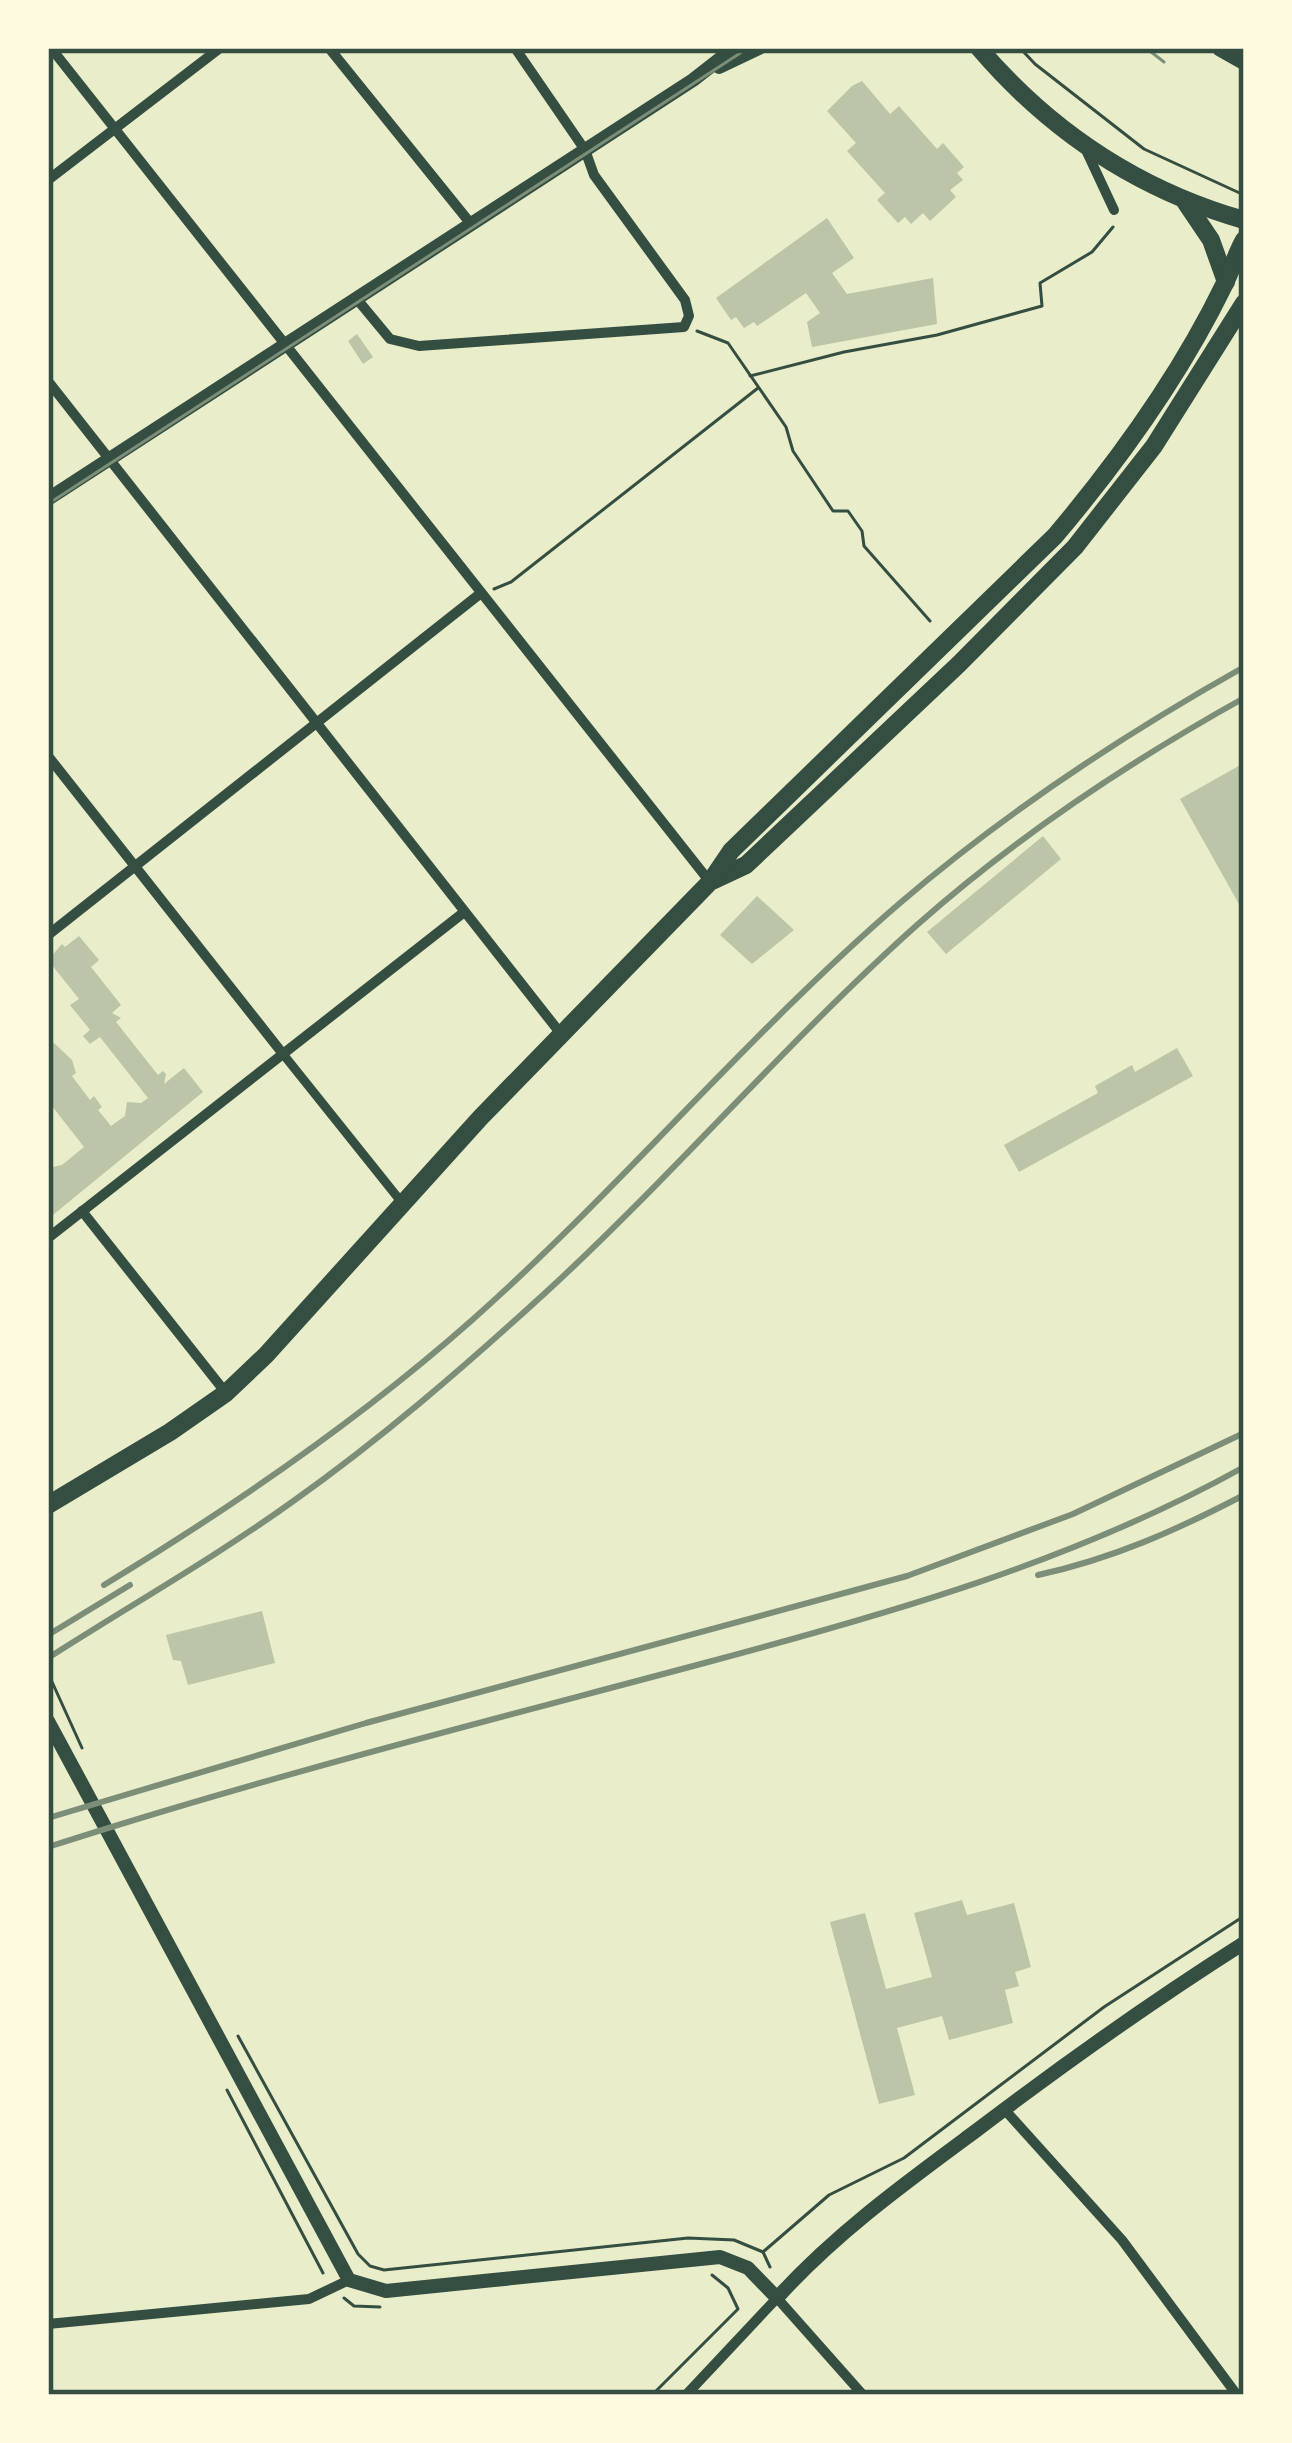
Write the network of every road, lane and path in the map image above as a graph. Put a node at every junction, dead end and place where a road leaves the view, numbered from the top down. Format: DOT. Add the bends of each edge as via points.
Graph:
graph roads {
  1 [pos="51,48"];
  2 [pos="220,48"];
  3 [pos="328,48"];
  4 [pos="515,48"];
  5 [pos="734,48"];
  6 [pos="759,48"];
  7 [pos="980,48"];
  8 [pos="1021,48"];
  9 [pos="1221,48"];
  10 [pos="1244,61"];
  11 [pos="693,80"];
  12 [pos="115,130"];
  13 [pos="1084,145"];
  14 [pos="585,150"];
  15 [pos="48,180"];
  16 [pos="1244,195"];
  17 [pos="1186,203"];
  18 [pos="1115,216"];
  19 [pos="1244,220"];
  20 [pos="471,224"];
  21 [pos="1244,240"];
  22 [pos="1226,282"];
  23 [pos="356,298"];
  24 [pos="1244,303"];
  25 [pos="1244,323"];
  26 [pos="684,327"];
  27 [pos="1221,343"];
  28 [pos="283,346"];
  29 [pos="749,376"];
  30 [pos="48,381"];
  31 [pos="759,388"];
  32 [pos="110,459"];
  33 [pos="48,499"];
  34 [pos="481,593"];
  35 [pos="929,621"];
  36 [pos="317,723"];
  37 [pos="48,757"];
  38 [pos="136,867"];
  39 [pos="710,882"];
  40 [pos="463,913"];
  41 [pos="48,935"];
  42 [pos="561,1034"];
  43 [pos="284,1054"];
  44 [pos="404,1204"];
  45 [pos="82,1210"];
  46 [pos="48,1238"];
  47 [pos="226,1393"];
  48 [pos="48,1505"];
  49 [pos="48,1673"];
  50 [pos="48,1721"];
  51 [pos="86,1756"];
  52 [pos="1244,1916"];
  53 [pos="1244,1943"];
  54 [pos="1004,2110"];
  55 [pos="363,2261"];
  56 [pos="748,2268"];
  57 [pos="349,2280"];
  58 [pos="777,2298"];
  59 [pos="48,2324"];
  60 [pos="652,2395"];
  61 [pos="686,2395"];
  62 [pos="863,2395"];
  63 [pos="1237,2395"];
  1 -- 12 [label="street"];
  2 -- 12 [label="street"];
  3 -- 20 [label="street"];
  4 -- 14 [label="street"];
  5 -- 11 [label="street"];
  6 -- 11 [label="street"];
  7 -- 13 [label="main road" via="1013,87"];
  8 -- 16 [label="path" via="1144,149"];
  9 -- 10 [label="main road"];
  11 -- 14 [label="street"];
  12 -- 15 [label="street"];
  12 -- 28 [label="street"];
  13 -- 17 [label="main road"];
  13 -- 18 [label="street"];
  14 -- 20 [label="street"];
  14 -- 26 [label="street" via="594,175 685,300"];
  17 -- 19 [label="main road"];
  17 -- 22 [label="main road"];
  18 -- 29 [label="path" via="1108,238 1040,283 1042,307"];
  20 -- 23 [label="street"];
  21 -- 22 [label="main road"];
  22 -- 39 [label="main road" via="1140,426 1055,536 731,851"];
  23 -- 26 [label="street" via="390,339 419,346"];
  23 -- 28 [label="street"];
  24 -- 27 [label="main road"];
  25 -- 27 [label="main road"];
  26 -- 29 [label="path" via="728,343"];
  27 -- 39 [label="main road" via="1075,547 746,865"];
  28 -- 32 [label="street"];
  28 -- 34 [label="street"];
  29 -- 31 [label="path"];
  30 -- 32 [label="street"];
  31 -- 34 [label="path" via="511,582"];
  31 -- 35 [label="path" via="833,511 848,512 864,546"];
  32 -- 33 [label="street"];
  32 -- 36 [label="street"];
  34 -- 36 [label="street"];
  34 -- 39 [label="street"];
  36 -- 38 [label="street"];
  36 -- 40 [label="street"];
  37 -- 38 [label="street"];
  38 -- 41 [label="street"];
  38 -- 43 [label="street"];
  39 -- 42 [label="main road"];
  40 -- 42 [label="street"];
  40 -- 43 [label="street"];
  42 -- 44 [label="main road"];
  43 -- 44 [label="street"];
  43 -- 45 [label="street"];
  44 -- 47 [label="main road"];
  45 -- 46 [label="street"];
  45 -- 47 [label="street"];
  47 -- 48 [label="main road"];
  49 -- 51 [label="path"];
  50 -- 57 [label="street"];
  52 -- 55 [label="path" via="1104,2007 904,2158 829,2195 763,2252 734,2240 688,2237 384,2270"];
  53 -- 54 [label="street"];
  54 -- 58 [label="street" via="846,2228"];
  54 -- 63 [label="street" via="1122,2240"];
  56 -- 57 [label="street" via="719,2257 386,2291"];
  56 -- 58 [label="street"];
  56 -- 60 [label="path" via="728,2288 738,2309"];
  57 -- 59 [label="street" via="310,2299"];
  58 -- 61 [label="street"];
  58 -- 62 [label="street"];
}
